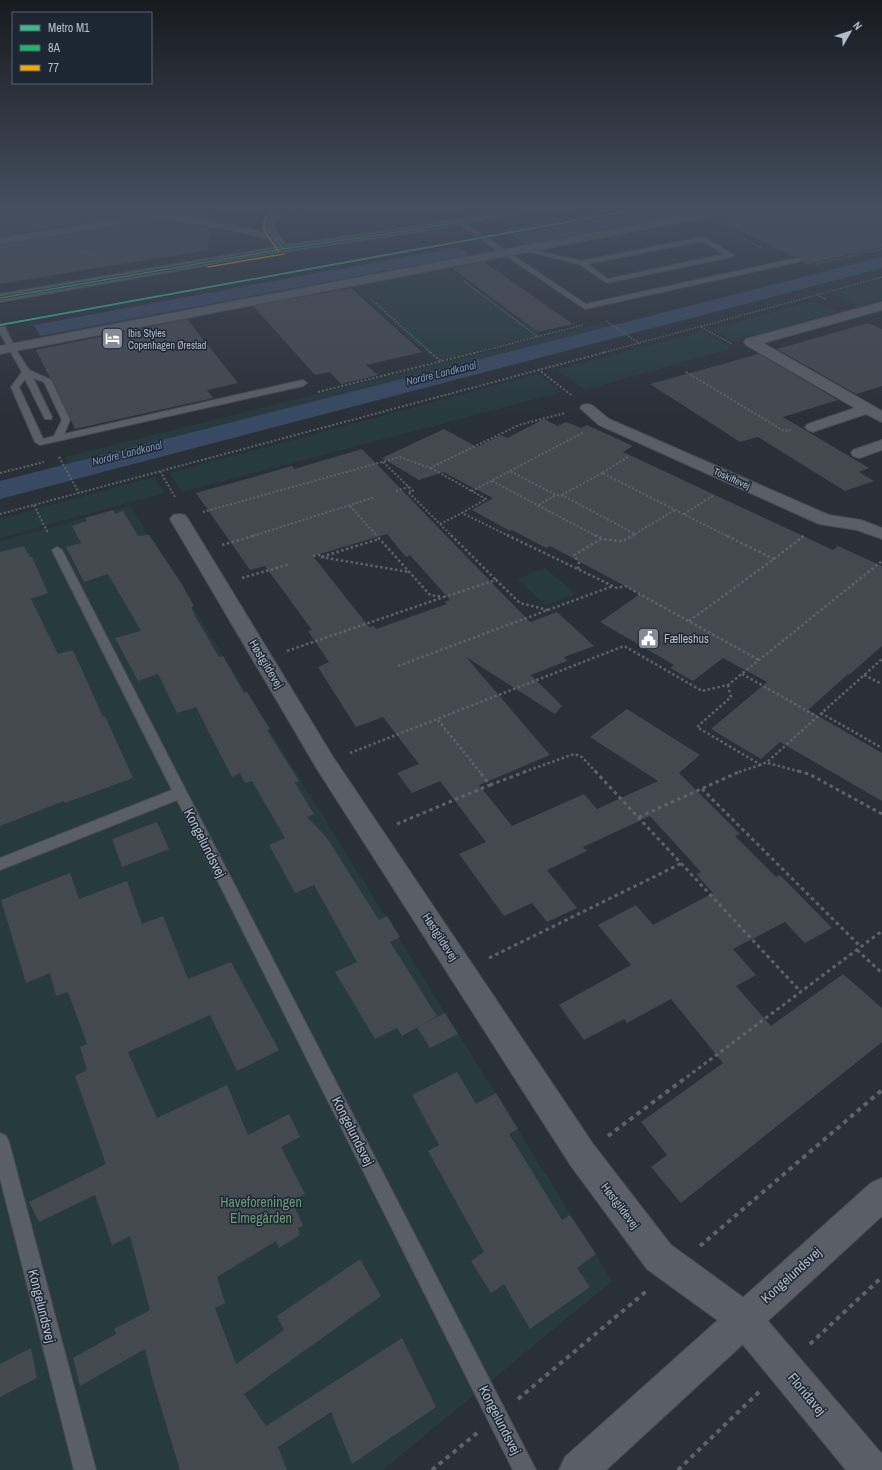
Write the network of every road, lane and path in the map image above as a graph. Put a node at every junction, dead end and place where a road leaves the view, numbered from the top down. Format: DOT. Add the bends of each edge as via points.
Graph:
graph roads {
  1 [pos="111,279"];
  2 [pos="370,279"];
  3 [pos="460,279"];
  4 [pos="543,279"];
  5 [pos="603,279"];
  6 [pos="618,279"];
  7 [pos="714,279"];
  8 [pos="876,279"];
  9 [pos="352,282"];
  10 [pos="818,295"];
  11 [pos="0,298"];
  12 [pos="882,306"];
  13 [pos="856,313"];
  14 [pos="606,321"];
  15 [pos="590,324"];
  16 [pos="0,325"];
  17 [pos="700,326"];
  18 [pos="538,337"];
  19 [pos="729,342"];
  20 [pos="639,343"];
  21 [pos="5,349"];
  22 [pos="538,369"];
  23 [pos="26,372"];
  24 [pos="686,372"];
  25 [pos="303,382"];
  26 [pos="587,408"];
  27 [pos="866,409"];
  28 [pos="48,417"];
  29 [pos="882,417"];
  30 [pos="604,422"];
  31 [pos="813,427"];
  32 [pos="58,438"];
  33 [pos="652,442"];
  34 [pos="882,444"];
  35 [pos="858,453"];
  36 [pos="52,460"];
  37 [pos="45,462"];
  38 [pos="383,462"];
  39 [pos="430,468"];
  40 [pos="160,471"];
  41 [pos="510,471"];
  42 [pos="0,473"];
  43 [pos="602,473"];
  44 [pos="492,481"];
  45 [pos="737,481"];
  46 [pos="409,487"];
  47 [pos="396,490"];
  48 [pos="472,491"];
  49 [pos="79,493"];
  50 [pos="556,495"];
  51 [pos="561,496"];
  52 [pos="375,497"];
  53 [pos="34,505"];
  54 [pos="538,505"];
  55 [pos="350,506"];
  56 [pos="675,510"];
  57 [pos="462,513"];
  58 [pos="0,514"];
  59 [pos="684,514"];
  60 [pos="182,518"];
  61 [pos="825,520"];
  62 [pos="440,524"];
  63 [pos="635,534"];
  64 [pos="882,534"];
  65 [pos="601,538"];
  66 [pos="379,539"];
  67 [pos="57,550"];
  68 [pos="199,552"];
  69 [pos="313,556"];
  70 [pos="321,558"];
  71 [pos="774,559"];
  72 [pos="882,561"];
  73 [pos="290,564"];
  74 [pos="578,569"];
  75 [pos="409,572"];
  76 [pos="496,580"];
  77 [pos="219,585"];
  78 [pos="614,586"];
  79 [pos="444,597"];
  80 [pos="548,610"];
  81 [pos="689,621"];
  82 [pos="263,659"];
  83 [pos="882,659"];
  84 [pos="759,660"];
  85 [pos="398,666"];
  86 [pos="742,674"];
  87 [pos="864,675"];
  88 [pos="882,684"];
  89 [pos="728,685"];
  90 [pos="822,713"];
  91 [pos="818,717"];
  92 [pos="438,720"];
  93 [pos="882,748"];
  94 [pos="767,762"];
  95 [pos="325,763"];
  96 [pos="761,765"];
  97 [pos="490,785"];
  98 [pos="702,789"];
  99 [pos="180,793"];
  100 [pos="882,814"];
  101 [pos="638,817"];
  102 [pos="373,834"];
  103 [pos="682,863"];
  104 [pos="0,864"];
  105 [pos="882,931"];
  106 [pos="861,947"];
  107 [pos="857,950"];
  108 [pos="462,972"];
  109 [pos="882,973"];
  110 [pos="801,992"];
  111 [pos="0,1142"];
  112 [pos="582,1155"];
  113 [pos="882,1194"];
  114 [pos="743,1318"];
  115 [pos="85,1470"];
  116 [pos="525,1470"];
  117 [pos="578,1470"];
  118 [pos="871,1470"];
  1 -- 11 [label="street"];
  2 -- 9 [label="street"];
  3 -- 18 [label="path"];
  4 -- 7 [label="lane" via="585,307"];
  5 -- 6 [label="lane" via="607,281"];
  8 -- 10 [label="path"];
  9 -- 18 [label="path" via="441,361"];
  9 -- 21 [label="street"];
  10 -- 13 [label="path"];
  10 -- 17 [label="path"];
  12 -- 13 [label="street"];
  13 -- 27 [label="street" via="751,342"];
  14 -- 20 [label="path"];
  15 -- 18 [label="path"];
  16 -- 21 [label="lane"];
  17 -- 19 [label="path"];
  17 -- 20 [label="path"];
  20 -- 22 [label="path"];
  21 -- 23 [label="lane"];
  22 -- 26 [label="path"];
  22 -- 40 [label="path"];
  23 -- 28 [label="lane"];
  23 -- 32 [label="lane" via="46,380 60,407 66,420"];
  23 -- 32 [label="lane" via="15,387 40,442"];
  24 -- 31 [label="path" via="784,431"];
  25 -- 32 [label="lane"];
  26 -- 30 [label="street, Toskiftevej"];
  26 -- 39 [label="path" via="519,425"];
  27 -- 29 [label="street"];
  27 -- 31 [label="street"];
  30 -- 33 [label="street, Toskiftevej"];
  30 -- 41 [label="path"];
  33 -- 43 [label="path"];
  33 -- 45 [label="street, Toskiftevej"];
  34 -- 35 [label="street"];
  36 -- 49 [label="path" via="60,458"];
  37 -- 42 [label="path"];
  38 -- 39 [label="path" via="400,457"];
  38 -- 46 [label="path"];
  38 -- 60 [label="path"];
  39 -- 48 [label="path"];
  40 -- 49 [label="path"];
  40 -- 60 [label="path"];
  41 -- 44 [label="path"];
  41 -- 50 [label="path"];
  43 -- 51 [label="path"];
  43 -- 56 [label="path"];
  44 -- 48 [label="path"];
  44 -- 54 [label="path"];
  45 -- 59 [label="path"];
  45 -- 61 [label="street, Toskiftevej"];
  46 -- 47 [label="path"];
  46 -- 62 [label="path" via="413,491 408,492"];
  48 -- 57 [label="path" via="486,499"];
  49 -- 53 [label="path"];
  50 -- 51 [label="path"];
  50 -- 54 [label="path"];
  51 -- 63 [label="path"];
  52 -- 55 [label="path"];
  53 -- 58 [label="path"];
  53 -- 67 [label="path"];
  54 -- 65 [label="path"];
  55 -- 66 [label="path"];
  55 -- 68 [label="path"];
  56 -- 59 [label="path"];
  56 -- 63 [label="path"];
  57 -- 62 [label="path"];
  57 -- 74 [label="path"];
  59 -- 71 [label="path"];
  60 -- 68 [label="street, Høstgildevej"];
  61 -- 64 [label="street, Toskiftevej" via="861,525"];
  61 -- 71 [label="path"];
  62 -- 76 [label="path"];
  63 -- 65 [label="path" via="623,542"];
  65 -- 74 [label="path" via="574,555 579,563"];
  66 -- 70 [label="path"];
  66 -- 75 [label="path"];
  67 -- 99 [label="lane, Kongelundsvej"];
  68 -- 77 [label="street, Høstgildevej"];
  69 -- 70 [label="path" via="319,555"];
  70 -- 75 [label="path"];
  71 -- 81 [label="path"];
  72 -- 84 [label="path"];
  73 -- 77 [label="path"];
  74 -- 78 [label="path"];
  75 -- 79 [label="path" via="430,595"];
  76 -- 79 [label="path"];
  76 -- 80 [label="path" via="520,603"];
  77 -- 82 [label="street, Høstgildevej"];
  78 -- 80 [label="path"];
  78 -- 81 [label="path" via="625,586"];
  79 -- 82 [label="path"];
  80 -- 85 [label="path"];
  81 -- 84 [label="path"];
  82 -- 95 [label="street, Høstgildevej"];
  83 -- 87 [label="path"];
  84 -- 86 [label="path"];
  86 -- 89 [label="path"];
  86 -- 91 [label="path"];
  87 -- 88 [label="path"];
  87 -- 90 [label="path"];
  89 -- 92 [label="path" via="702,691 624,646"];
  89 -- 96 [label="path" via="731,697 697,726"];
  90 -- 91 [label="path"];
  90 -- 93 [label="path"];
  91 -- 94 [label="path"];
  92 -- 95 [label="path"];
  92 -- 97 [label="path"];
  94 -- 96 [label="path"];
  94 -- 100 [label="path" via="809,774"];
  95 -- 102 [label="street, Høstgildevej"];
  96 -- 98 [label="path"];
  97 -- 101 [label="path" via="574,754 582,757"];
  97 -- 102 [label="path"];
  98 -- 101 [label="path"];
  98 -- 106 [label="path"];
  99 -- 104 [label="lane"];
  99 -- 116 [label="lane, Kongelundsvej"];
  101 -- 103 [label="path"];
  102 -- 108 [label="street, Høstgildevej"];
  103 -- 108 [label="path"];
  103 -- 110 [label="path"];
  105 -- 106 [label="path"];
  106 -- 107 [label="path"];
  107 -- 109 [label="path"];
  107 -- 110 [label="path"];
  108 -- 112 [label="street, Høstgildevej"];
  110 -- 112 [label="path"];
  111 -- 115 [label="lane, Kongelundsvej"];
  112 -- 114 [label="street, Høstgildevej" via="659,1257"];
  113 -- 114 [label="street, Kongelundsvej"];
  114 -- 117 [label="street, Kongelundsvej"];
  114 -- 118 [label="street, Floridavej"];
}
